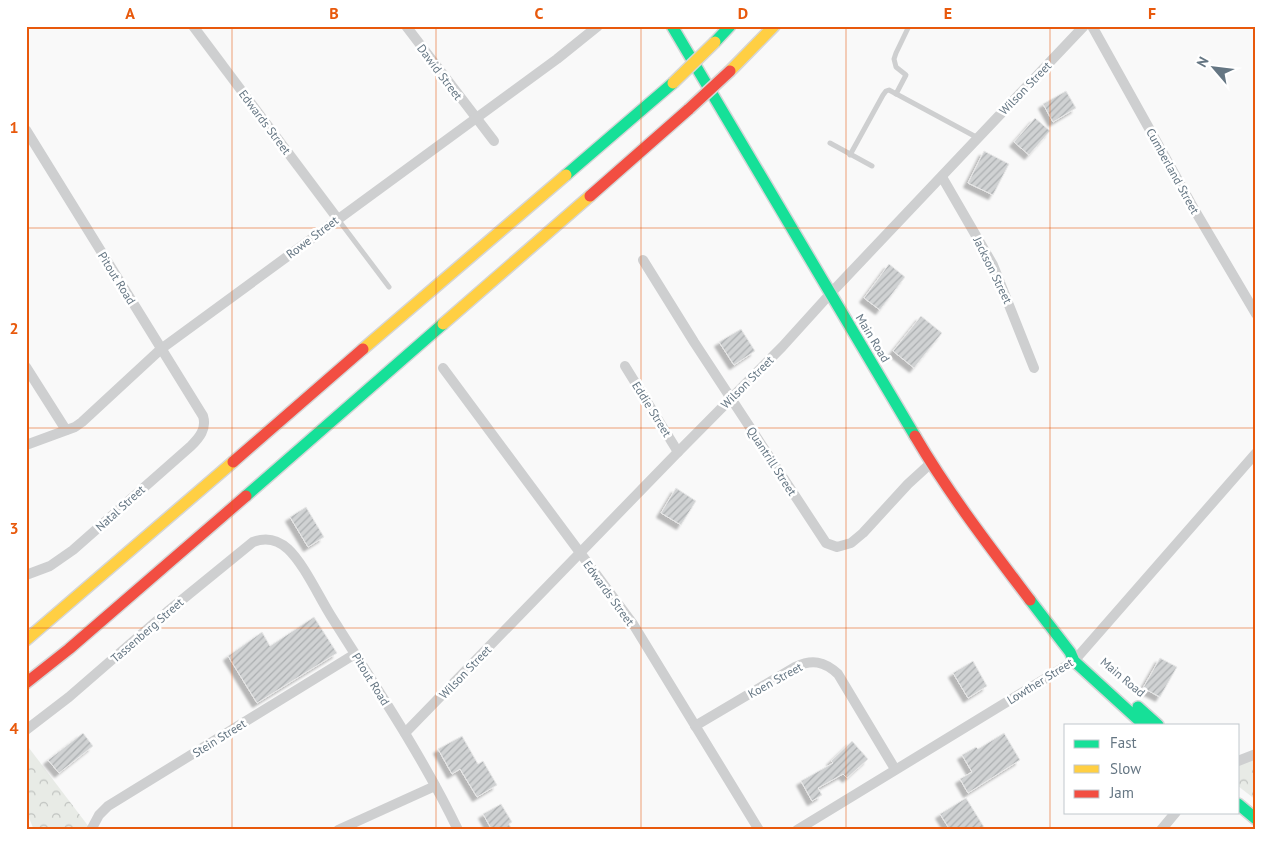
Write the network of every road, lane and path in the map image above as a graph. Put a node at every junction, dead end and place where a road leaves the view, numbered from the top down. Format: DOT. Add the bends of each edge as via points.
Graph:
graph roads {
  1 [pos="193,26"];
  2 [pos="406,26"];
  3 [pos="598,26"];
  4 [pos="672,26"];
  5 [pos="730,26"];
  6 [pos="774,26"];
  7 [pos="909,26"];
  8 [pos="1084,26"];
  9 [pos="1092,26"];
  10 [pos="896,94"];
  11 [pos="475,117"];
  12 [pos="26,130"];
  13 [pos="978,138"];
  14 [pos="494,141"];
  15 [pos="830,144"];
  16 [pos="850,155"];
  17 [pos="872,166"];
  18 [pos="942,177"];
  19 [pos="337,218"];
  20 [pos="643,260"];
  21 [pos="389,287"];
  22 [pos="830,294"];
  23 [pos="1256,314"];
  24 [pos="161,349"];
  25 [pos="625,366"];
  26 [pos="26,367"];
  27 [pos="443,368"];
  28 [pos="1034,368"];
  29 [pos="732,398"];
  30 [pos="204,428"];
  31 [pos="66,430"];
  32 [pos="26,445"];
  33 [pos="678,452"];
  34 [pos="1256,453"];
  35 [pos="931,463"];
  36 [pos="272,540"];
  37 [pos="580,553"];
  38 [pos="26,575"];
  39 [pos="26,640"];
  40 [pos="355,654"];
  41 [pos="1074,657"];
  42 [pos="26,683"];
  43 [pos="1143,724"];
  44 [pos="1157,724"];
  45 [pos="695,726"];
  46 [pos="26,730"];
  47 [pos="405,733"];
  48 [pos="1256,754"];
  49 [pos="1240,760"];
  50 [pos="895,769"];
  51 [pos="435,786"];
  52 [pos="1240,794"];
  53 [pos="1240,806"];
  54 [pos="1256,807"];
  55 [pos="1174,814"];
  56 [pos="1256,819"];
  57 [pos="91,830"];
  58 [pos="338,830"];
  59 [pos="458,830"];
  60 [pos="759,830"];
  61 [pos="797,830"];
  62 [pos="1161,830"];
  1 -- 19 [label="street, Edwards Street"];
  2 -- 11 [label="street, Dawid Street"];
  3 -- 11 [label="street, Rowe Street"];
  4 -- 22 [label="main road, Main Road"];
  5 -- 39 [label="main road, bridge" via="673,83"];
  6 -- 42 [label="main road, bridge" via="688,109 312,439"];
  7 -- 10 [label="lane" via="894,59 896,66 906,75"];
  8 -- 13 [label="street, Wilson Street"];
  9 -- 23 [label="street, Cumberland Street"];
  10 -- 13 [label="lane"];
  10 -- 16 [label="lane" via="889,90 883,95"];
  11 -- 14 [label="street, Dawid Street"];
  11 -- 19 [label="street, Rowe Street"];
  12 -- 24 [label="street, Pitout Road"];
  13 -- 18 [label="street, Wilson Street"];
  15 -- 16 [label="lane"];
  16 -- 17 [label="lane"];
  18 -- 22 [label="street, Wilson Street"];
  18 -- 28 [label="street, Jackson Street" via="993,265"];
  19 -- 21 [label="lane"];
  19 -- 24 [label="street, Rowe Street"];
  20 -- 29 [label="street, Quantrill Street"];
  22 -- 29 [label="street, Wilson Street"];
  22 -- 35 [label="main road, Main Road"];
  24 -- 30 [label="street, Pitout Road" via="203,416"];
  24 -- 31 [label="street, Rowe Street" via="90,416"];
  25 -- 33 [label="street, Eddie Street"];
  26 -- 31 [label="street"];
  27 -- 37 [label="street, Edwards Street"];
  29 -- 33 [label="street, Wilson Street"];
  29 -- 35 [label="street, Quantrill Street" via="822,538 832,546 851,543 863,533"];
  30 -- 38 [label="street, Natal Street" via="191,446 73,550 50,566"];
  31 -- 32 [label="street, Rowe Street"];
  33 -- 37 [label="street, Wilson Street"];
  34 -- 41 [label="street, Lowther Street"];
  35 -- 41 [label="main road, Main Road"];
  36 -- 40 [label="street, Pitout Road" via="294,554"];
  36 -- 46 [label="street, Tassenberg Street" via="253,542"];
  37 -- 45 [label="street, Edwards Street" via="632,624"];
  37 -- 47 [label="street, Wilson Street"];
  40 -- 47 [label="street, Pitout Road"];
  40 -- 57 [label="street, Stein Street" via="108,806"];
  41 -- 43 [label="main road, Main Road"];
  41 -- 44 [label="main road, Main Road"];
  41 -- 50 [label="street, Lowther Street"];
  45 -- 50 [label="street, Koen Street" via="795,667 818,662 838,674"];
  45 -- 60 [label="street, Edwards Street"];
  47 -- 51 [label="street, Pitout Road"];
  48 -- 49 [label="street"];
  50 -- 61 [label="street, Lowther Street"];
  51 -- 58 [label="street"];
  51 -- 59 [label="street, Pitout Road"];
  52 -- 54 [label="main road"];
  53 -- 56 [label="main road"];
  55 -- 62 [label="street"];
}
